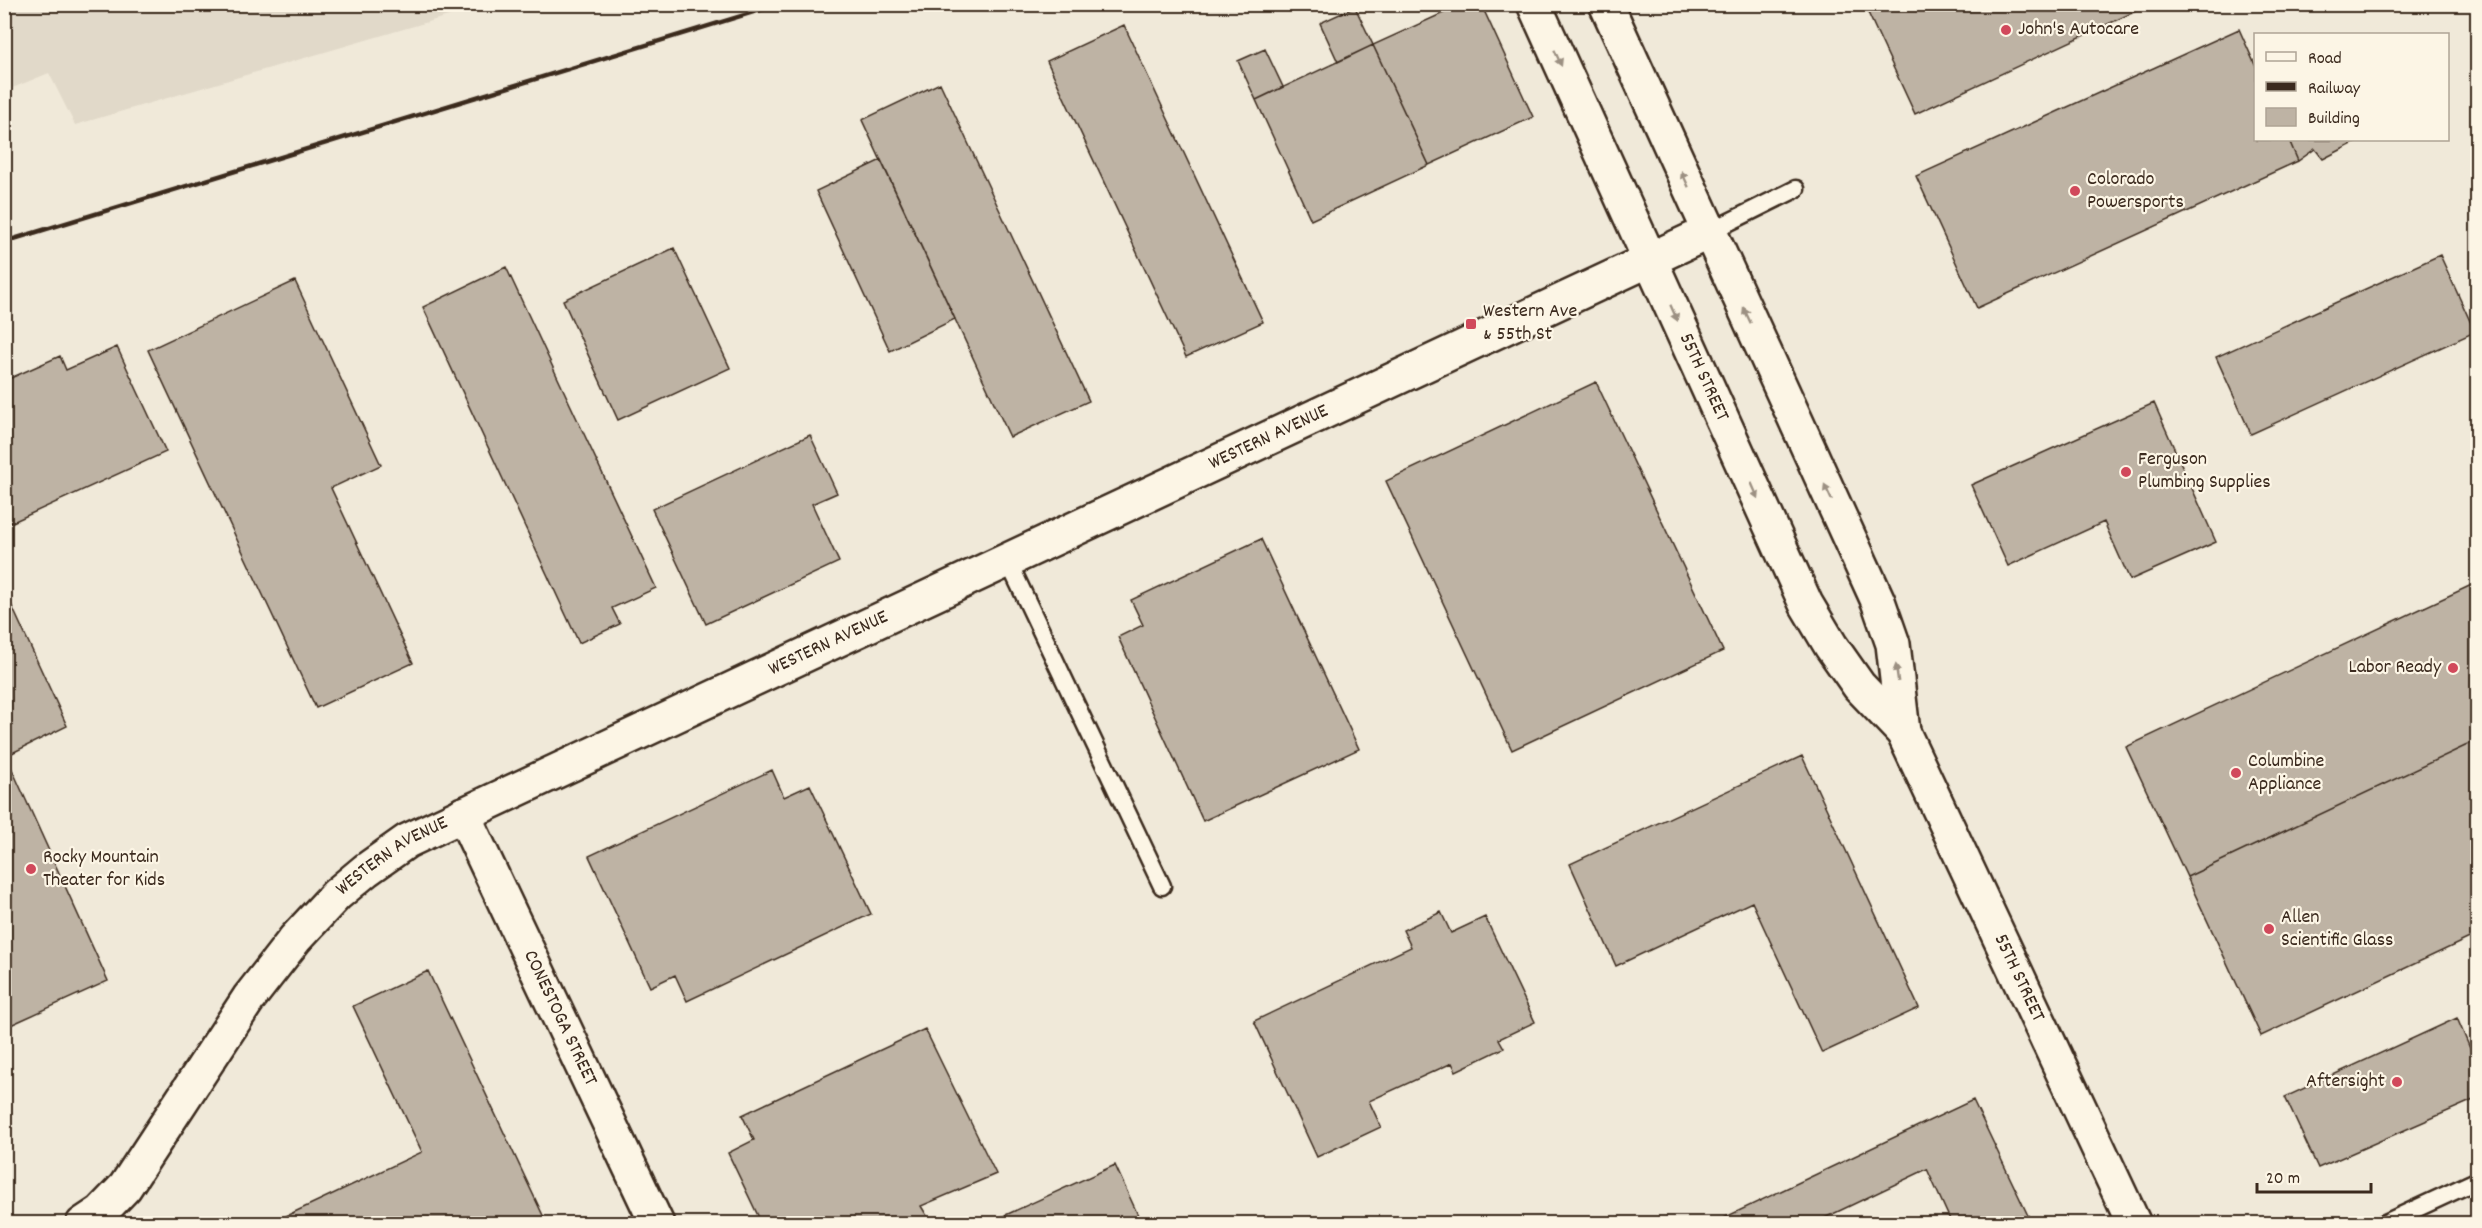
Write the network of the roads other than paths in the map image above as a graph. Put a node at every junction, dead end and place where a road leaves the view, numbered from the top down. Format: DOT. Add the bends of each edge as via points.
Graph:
graph roads {
  1 [pos="1534,4"];
  2 [pos="1606,4"];
  3 [pos="1796,189"];
  4 [pos="1709,232"];
  5 [pos="1650,260"];
  6 [pos="1007,559"];
  7 [pos="1903,732"];
  8 [pos="463,814"];
  9 [pos="1162,886"];
  10 [pos="2478,1180"];
  11 [pos="83,1224"];
  12 [pos="657,1224"];
  13 [pos="2134,1224"];
  14 [pos="2383,1224"];
  1 -- 5 [label="street, 55TH STREET, one-way"];
  4 -- 2 [label="street, 55TH STREET, one-way"];
  3 -- 4 [label="lane"];
  4 -- 5 [label="street, WESTERN AVENUE"];
  7 -- 4 [label="street, 55TH STREET, one-way" via="1893,644 1878,601"];
  5 -- 6 [label="street, WESTERN AVENUE"];
  5 -- 7 [label="street, 55TH STREET, one-way" via="1806,604 1859,686"];
  6 -- 8 [label="street, WESTERN AVENUE"];
  6 -- 9 [label="lane"];
  7 -- 13 [label="street, 55TH STREET"];
  8 -- 11 [label="street, WESTERN AVENUE" via="407,842 366,870 295,939 249,998 125,1187"];
  8 -- 12 [label="street, CONESTOGA STREET"];
  10 -- 14 [label="lane"];
}
